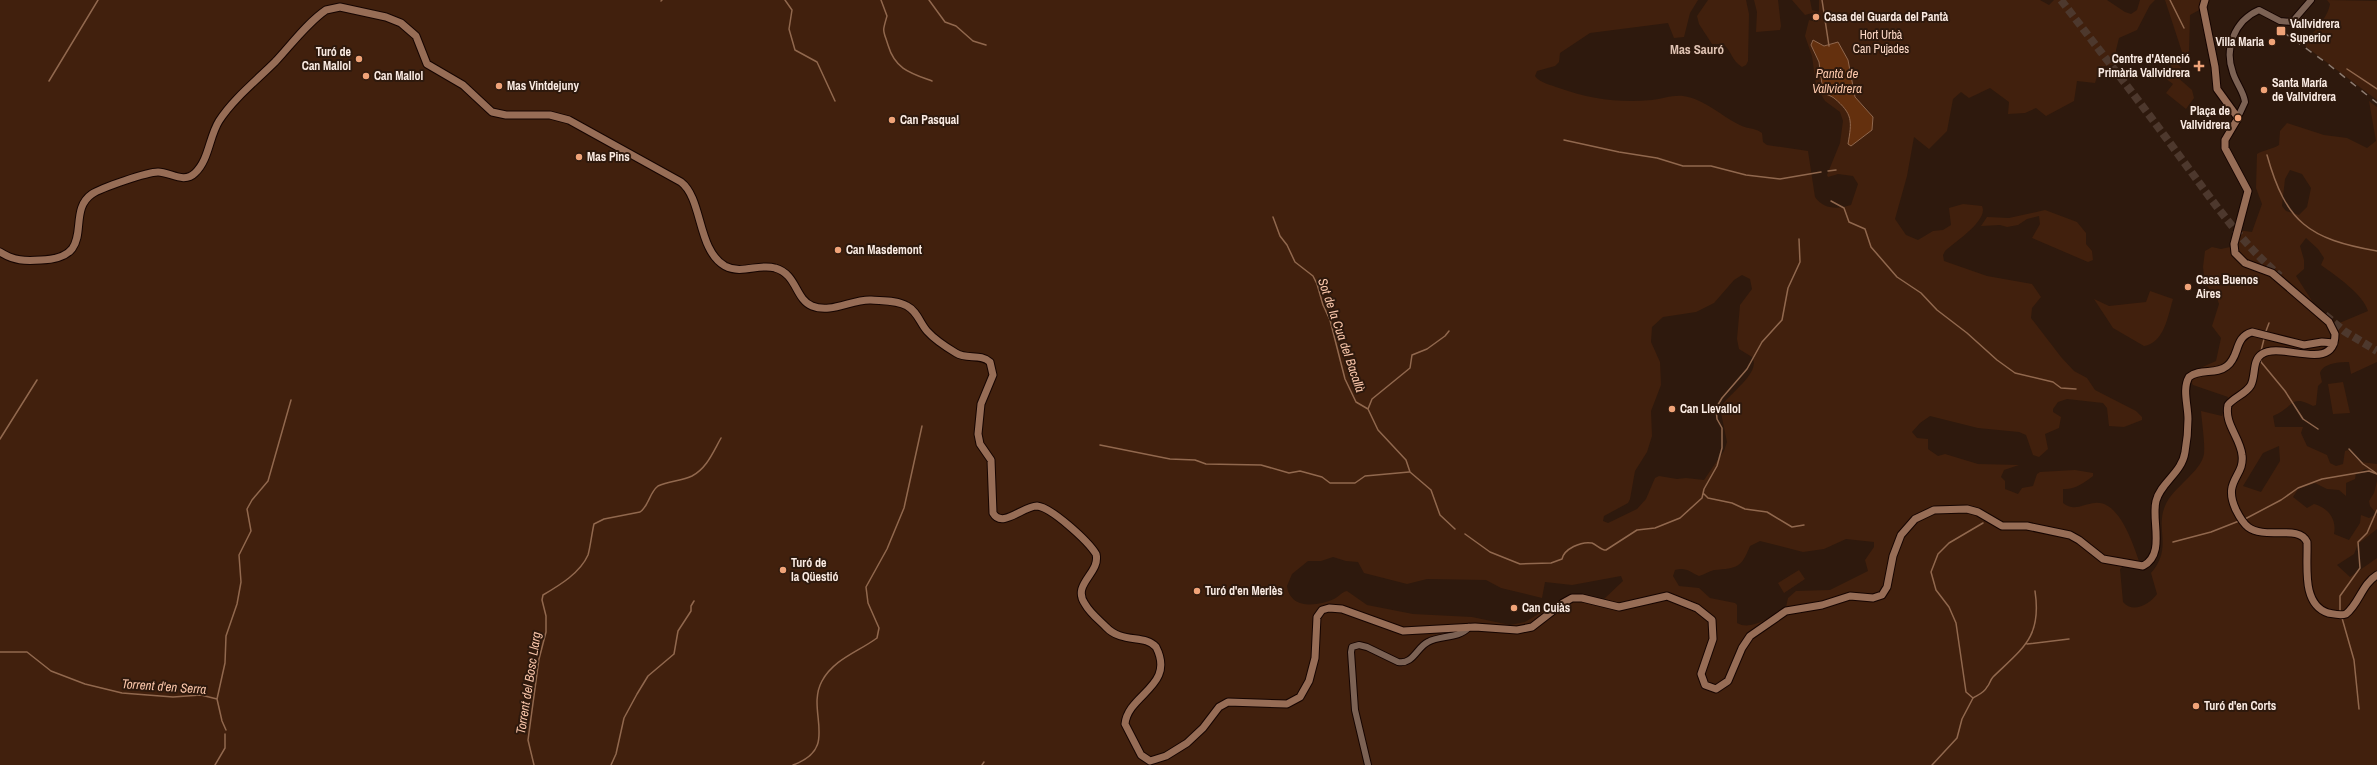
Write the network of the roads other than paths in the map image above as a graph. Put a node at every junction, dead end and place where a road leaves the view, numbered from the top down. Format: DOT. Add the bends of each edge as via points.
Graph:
graph roads {
  1 [pos="2206,0"];
  2 [pos="2311,0"];
  3 [pos="2238,117"];
  4 [pos="0,252"];
  5 [pos="2334,343"];
  6 [pos="2377,575"];
  7 [pos="1469,627"];
  8 [pos="1368,765"];
  1 -- 3 [label="main road" via="2203,7 2217,89"];
  2 -- 3 [label="street" via="2294,22 2280,22 2259,10 2236,30 2230,42 2229,57 2246,102"];
  3 -- 5 [label="main road" via="2225,140 2225,148 2245,183 2248,194 2234,244 2235,253 2245,263 2272,273 2329,322 2335,334"];
  4 -- 7 [label="main road" via="14,260 27,261 63,256 74,246 84,203 93,193 151,173 162,172 184,178 194,175 203,160 215,127 224,114 315,20 330,8 340,7 386,17 400,23 416,36 427,64 454,79 492,112 502,115 550,116 569,120 678,180 691,194 697,218 712,253 726,266 742,270 769,266 778,269 791,278 806,303 817,307 842,306 866,300 904,304 913,310 932,336 957,354 980,356 990,362 993,375 981,404 978,434 980,444 991,460 994,513 1003,519 1031,506 1051,511 1096,554 1096,566 1082,588 1081,596 1085,605 1116,635 1147,641 1156,647 1161,664 1159,677 1126,720 1128,733 1140,755 1147,760 1156,760 1178,749 1203,728 1219,707 1228,702 1286,704 1300,697 1314,664 1317,617 1325,609 1342,609 1403,631"];
  5 -- 6 [label="main road" via="2327,352 2320,354 2273,351 2259,356 2250,387 2230,403 2227,411 2228,420 2242,454 2231,496 2244,522 2254,531 2265,534 2296,533 2305,538 2310,595 2314,605 2323,611 2336,615 2346,614 2368,583"];
  5 -- 7 [label="main road" via="2304,345 2252,332 2242,337 2227,366 2189,377 2186,385 2188,419 2184,458 2158,496 2155,508 2154,554 2143,566 2103,559 2070,535 2027,526 2002,526 1978,512 1967,509 1934,510 1915,520 1902,535 1893,556 1887,587 1882,594 1876,597 1850,596 1822,605 1786,611 1750,636 1728,681 1716,689 1705,685 1701,674 1713,640 1712,620 1705,612 1672,597 1661,597 1619,607 1572,598 1527,628"];
  7 -- 8 [label="street" via="1463,632 1426,643 1404,663 1363,646 1352,647 1355,710"];
}
